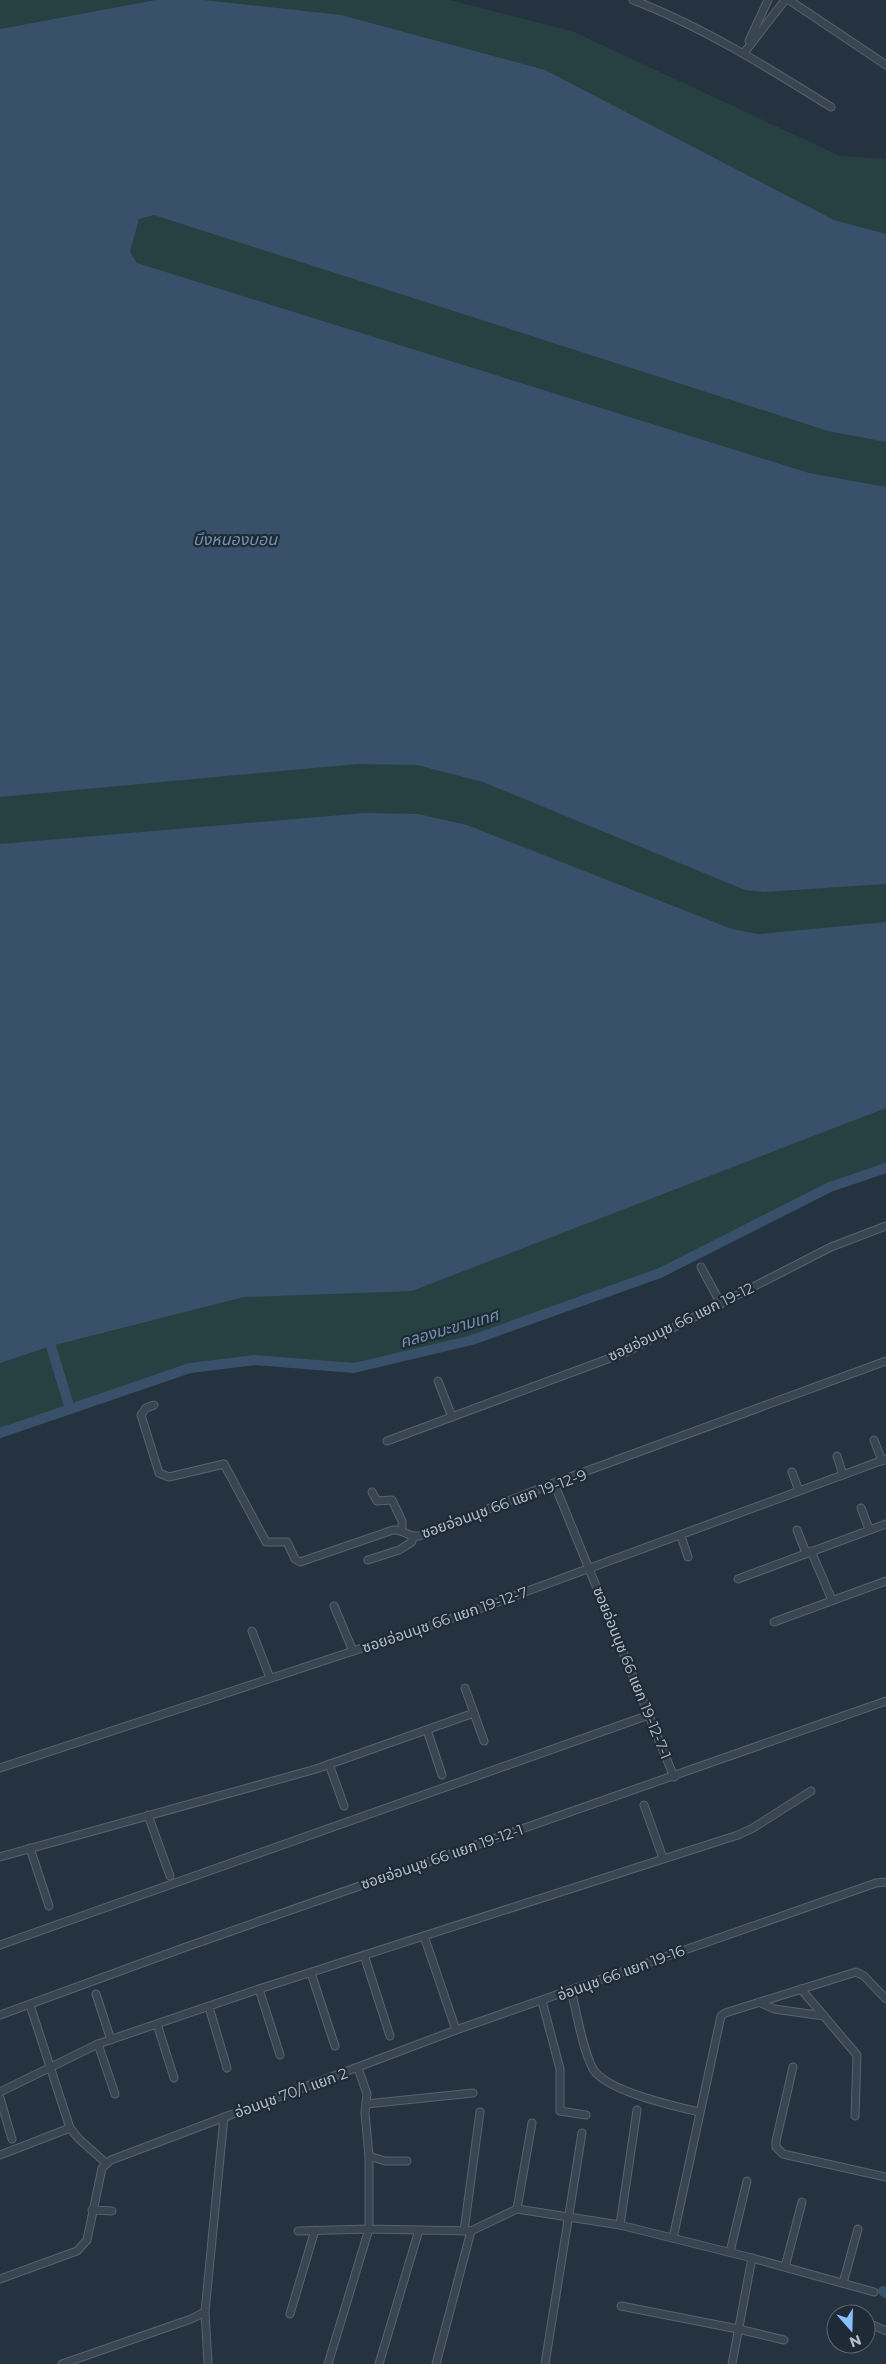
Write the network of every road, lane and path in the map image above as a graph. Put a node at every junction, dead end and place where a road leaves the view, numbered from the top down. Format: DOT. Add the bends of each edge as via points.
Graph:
graph roads {
  1 [pos="633,0"];
  2 [pos="768,0"];
  3 [pos="785,0"];
  4 [pos="789,0"];
  5 [pos="744,53"];
  6 [pos="886,65"];
  7 [pos="831,107"];
  8 [pos="886,1226"];
  9 [pos="701,1267"];
  10 [pos="721,1304"];
  11 [pos="886,1361"];
  12 [pos="438,1381"];
  13 [pos="154,1405"];
  14 [pos="452,1417"];
  15 [pos="874,1440"];
  16 [pos="387,1441"];
  17 [pos="837,1456"];
  18 [pos="884,1460"];
  19 [pos="792,1472"];
  20 [pos="843,1475"];
  21 [pos="554,1484"];
  22 [pos="372,1492"];
  23 [pos="799,1492"];
  24 [pos="861,1508"];
  25 [pos="886,1524"];
  26 [pos="869,1529"];
  27 [pos="402,1530"];
  28 [pos="797,1530"];
  29 [pos="412,1536"];
  30 [pos="681,1536"];
  31 [pos="809,1552"];
  32 [pos="688,1557"];
  33 [pos="368,1560"];
  34 [pos="589,1570"];
  35 [pos="738,1579"];
  36 [pos="886,1581"];
  37 [pos="832,1600"];
  38 [pos="334,1606"];
  39 [pos="774,1622"];
  40 [pos="252,1631"];
  41 [pos="353,1651"];
  42 [pos="270,1678"];
  43 [pos="466,1688"];
  44 [pos="886,1701"];
  45 [pos="474,1713"];
  46 [pos="649,1715"];
  47 [pos="427,1730"];
  48 [pos="484,1742"];
  49 [pos="329,1764"];
  50 [pos="0,1768"];
  51 [pos="442,1775"];
  52 [pos="674,1777"];
  53 [pos="811,1791"];
  54 [pos="644,1805"];
  55 [pos="344,1806"];
  56 [pos="148,1816"];
  57 [pos="30,1848"];
  58 [pos="0,1857"];
  59 [pos="663,1858"];
  60 [pos="170,1876"];
  61 [pos="886,1882"];
  62 [pos="49,1906"];
  63 [pos="424,1936"];
  64 [pos="0,1944"];
  65 [pos="364,1955"];
  66 [pos="311,1973"];
  67 [pos="259,1989"];
  68 [pos="801,1989"];
  69 [pos="571,1990"];
  70 [pos="96,1994"];
  71 [pos="886,1999"];
  72 [pos="542,2001"];
  73 [pos="759,2002"];
  74 [pos="30,2005"];
  75 [pos="209,2007"];
  76 [pos="0,2015"];
  77 [pos="824,2016"];
  78 [pos="157,2024"];
  79 [pos="456,2030"];
  80 [pos="390,2036"];
  81 [pos="111,2040"];
  82 [pos="98,2044"];
  83 [pos="335,2046"];
  84 [pos="280,2055"];
  85 [pos="793,2067"];
  86 [pos="50,2068"];
  87 [pos="227,2068"];
  88 [pos="358,2068"];
  89 [pos="174,2078"];
  90 [pos="0,2092"];
  91 [pos="473,2093"];
  92 [pos="115,2094"];
  93 [pos="0,2098"];
  94 [pos="366,2104"];
  95 [pos="637,2110"];
  96 [pos="480,2112"];
  97 [pos="699,2112"];
  98 [pos="586,2115"];
  99 [pos="855,2116"];
  100 [pos="224,2117"];
  101 [pos="532,2123"];
  102 [pos="70,2128"];
  103 [pos="582,2132"];
  104 [pos="12,2140"];
  105 [pos="0,2155"];
  106 [pos="369,2156"];
  107 [pos="407,2161"];
  108 [pos="106,2163"];
  109 [pos="886,2177"];
  110 [pos="747,2181"];
  111 [pos="802,2202"];
  112 [pos="518,2209"];
  113 [pos="92,2210"];
  114 [pos="112,2211"];
  115 [pos="569,2216"];
  116 [pos="620,2225"];
  117 [pos="369,2229"];
  118 [pos="858,2229"];
  119 [pos="315,2230"];
  120 [pos="419,2230"];
  121 [pos="298,2231"];
  122 [pos="467,2231"];
  123 [pos="673,2238"];
  124 [pos="730,2252"];
  125 [pos="752,2258"];
  126 [pos="785,2267"];
  127 [pos="0,2280"];
  128 [pos="843,2283"];
  129 [pos="874,2292"];
  130 [pos="621,2306"];
  131 [pos="205,2312"];
  132 [pos="290,2314"];
  133 [pos="738,2329"];
  134 [pos="784,2340"];
  135 [pos="62,2364"];
  136 [pos="208,2364"];
  137 [pos="328,2364"];
  138 [pos="379,2364"];
  139 [pos="436,2364"];
  140 [pos="544,2364"];
  141 [pos="732,2364"];
  1 -- 5 [label="street"];
  2 -- 5 [label="street"];
  3 -- 5 [label="street"];
  4 -- 6 [label="street"];
  5 -- 7 [label="street"];
  8 -- 10 [label="street, ซอยอ่อนนุช 66 แยก 19-12" via="840,1243"];
  9 -- 10 [label="street"];
  10 -- 14 [label="street, ซอยอ่อนนุช 66 แยก 19-12" via="624,1353"];
  11 -- 21 [label="street, ซอยอ่อนนุช 66 แยก 19-12-9"];
  12 -- 14 [label="street"];
  13 -- 27 [label="street, ซอยอ่อนนุช 66 แยก 19-12-9" via="146,1408 142,1415 159,1473 169,1477 224,1464 266,1542 287,1542 298,1561 303,1562 393,1530"];
  14 -- 16 [label="street, ซอยอ่อนนุช 66 แยก 19-12"];
  15 -- 18 [label="street"];
  17 -- 20 [label="street"];
  18 -- 20 [label="street, ซอยอ่อนนุช 66 แยก 19-12-7"];
  19 -- 23 [label="street"];
  20 -- 23 [label="street, ซอยอ่อนนุช 66 แยก 19-12-7"];
  21 -- 29 [label="street, ซอยอ่อนนุช 66 แยก 19-12-9"];
  21 -- 34 [label="street, ซอยอ่อนนุช 66 แยก 19-12-7-1"];
  22 -- 27 [label="street" via="377,1501 392,1500 402,1521"];
  23 -- 30 [label="street, ซอยอ่อนนุช 66 แยก 19-12-7"];
  24 -- 26 [label="street"];
  25 -- 26 [label="street"];
  26 -- 31 [label="street"];
  27 -- 29 [label="street, ซอยอ่อนนุช 66 แยก 19-12-9"];
  28 -- 31 [label="street"];
  29 -- 33 [label="street" via="412,1542 405,1547"];
  30 -- 32 [label="street"];
  30 -- 34 [label="street, ซอยอ่อนนุช 66 แยก 19-12-7"];
  31 -- 35 [label="street"];
  31 -- 37 [label="street"];
  34 -- 41 [label="street, ซอยอ่อนนุช 66 แยก 19-12-7"];
  34 -- 46 [label="street, ซอยอ่อนนุช 66 แยก 19-12-7-1"];
  36 -- 37 [label="street"];
  37 -- 39 [label="street"];
  38 -- 41 [label="street"];
  40 -- 42 [label="street"];
  41 -- 42 [label="street, ซอยอ่อนนุช 66 แยก 19-12-7"];
  42 -- 50 [label="street, ซอยอ่อนนุช 66 แยก 19-12-7"];
  43 -- 45 [label="street"];
  44 -- 52 [label="street, ซอยอ่อนนุช 66 แยก 19-12-1"];
  45 -- 47 [label="street"];
  45 -- 48 [label="street"];
  46 -- 52 [label="street, ซอยอ่อนนุช 66 แยก 19-12-7-1"];
  46 -- 64 [label="street"];
  47 -- 49 [label="street"];
  47 -- 51 [label="street"];
  49 -- 55 [label="street"];
  49 -- 56 [label="street"];
  52 -- 74 [label="street, ซอยอ่อนนุช 66 แยก 19-12-1" via="186,1947"];
  53 -- 59 [label="street" via="753,1828"];
  54 -- 59 [label="street"];
  56 -- 57 [label="street"];
  56 -- 60 [label="street"];
  57 -- 58 [label="street"];
  57 -- 62 [label="street"];
  59 -- 63 [label="street"];
  61 -- 69 [label="street, อ่อนนุช 66 แยก 19-16" via="876,1882"];
  63 -- 65 [label="street"];
  63 -- 79 [label="street"];
  65 -- 66 [label="street"];
  65 -- 80 [label="street"];
  66 -- 67 [label="street"];
  66 -- 83 [label="street"];
  67 -- 75 [label="street"];
  67 -- 84 [label="street"];
  68 -- 71 [label="street" via="856,1972"];
  68 -- 73 [label="street"];
  68 -- 77 [label="street"];
  69 -- 72 [label="street, อ่อนนุช 66 แยก 19-16"];
  69 -- 97 [label="street" via="590,2062 598,2075 646,2098"];
  70 -- 81 [label="street"];
  72 -- 79 [label="street, อ่อนนุช 66 แยก 19-16"];
  72 -- 98 [label="street" via="560,2069 560,2111"];
  73 -- 77 [label="street" via="774,2010"];
  73 -- 97 [label="street" via="725,2013 718,2021"];
  74 -- 76 [label="street, ซอยอ่อนนุช 66 แยก 19-12-1"];
  74 -- 86 [label="street"];
  75 -- 78 [label="street"];
  75 -- 87 [label="street"];
  77 -- 99 [label="street" via="857,2055"];
  78 -- 81 [label="street"];
  78 -- 89 [label="street"];
  79 -- 88 [label="street, อ่อนนุช 66 แยก 19-16"];
  81 -- 82 [label="street"];
  82 -- 86 [label="street"];
  82 -- 92 [label="street"];
  85 -- 109 [label="street" via="776,2141 779,2151"];
  86 -- 90 [label="street"];
  86 -- 102 [label="street"];
  88 -- 94 [label="street" via="367,2094"];
  88 -- 100 [label="street, อ่อนนุช 70/1 แยก 2"];
  91 -- 94 [label="street"];
  93 -- 104 [label="street"];
  94 -- 106 [label="street"];
  95 -- 116 [label="street"];
  96 -- 122 [label="street"];
  97 -- 123 [label="street"];
  100 -- 108 [label="street, อ่อนนุช 70/1 แยก 2"];
  100 -- 131 [label="street"];
  101 -- 112 [label="street"];
  102 -- 105 [label="street"];
  102 -- 108 [label="street"];
  103 -- 115 [label="street"];
  106 -- 107 [label="street" via="385,2161"];
  106 -- 117 [label="street"];
  108 -- 113 [label="street" via="99,2176"];
  110 -- 124 [label="street"];
  111 -- 126 [label="street"];
  112 -- 115 [label="street"];
  112 -- 122 [label="street"];
  113 -- 114 [label="street"];
  113 -- 127 [label="street" via="86,2240 77,2251"];
  115 -- 116 [label="street"];
  115 -- 140 [label="street"];
  116 -- 123 [label="street"];
  117 -- 119 [label="street"];
  117 -- 120 [label="street"];
  117 -- 137 [label="street"];
  118 -- 128 [label="street"];
  119 -- 121 [label="street"];
  119 -- 132 [label="street"];
  120 -- 122 [label="street"];
  120 -- 138 [label="street"];
  122 -- 139 [label="street"];
  123 -- 124 [label="street"];
  124 -- 125 [label="street"];
  125 -- 126 [label="street"];
  125 -- 133 [label="street"];
  126 -- 128 [label="street"];
  128 -- 129 [label="street"];
  130 -- 133 [label="street"];
  131 -- 135 [label="street"];
  131 -- 136 [label="street"];
  133 -- 134 [label="street"];
  133 -- 141 [label="street"];
}
